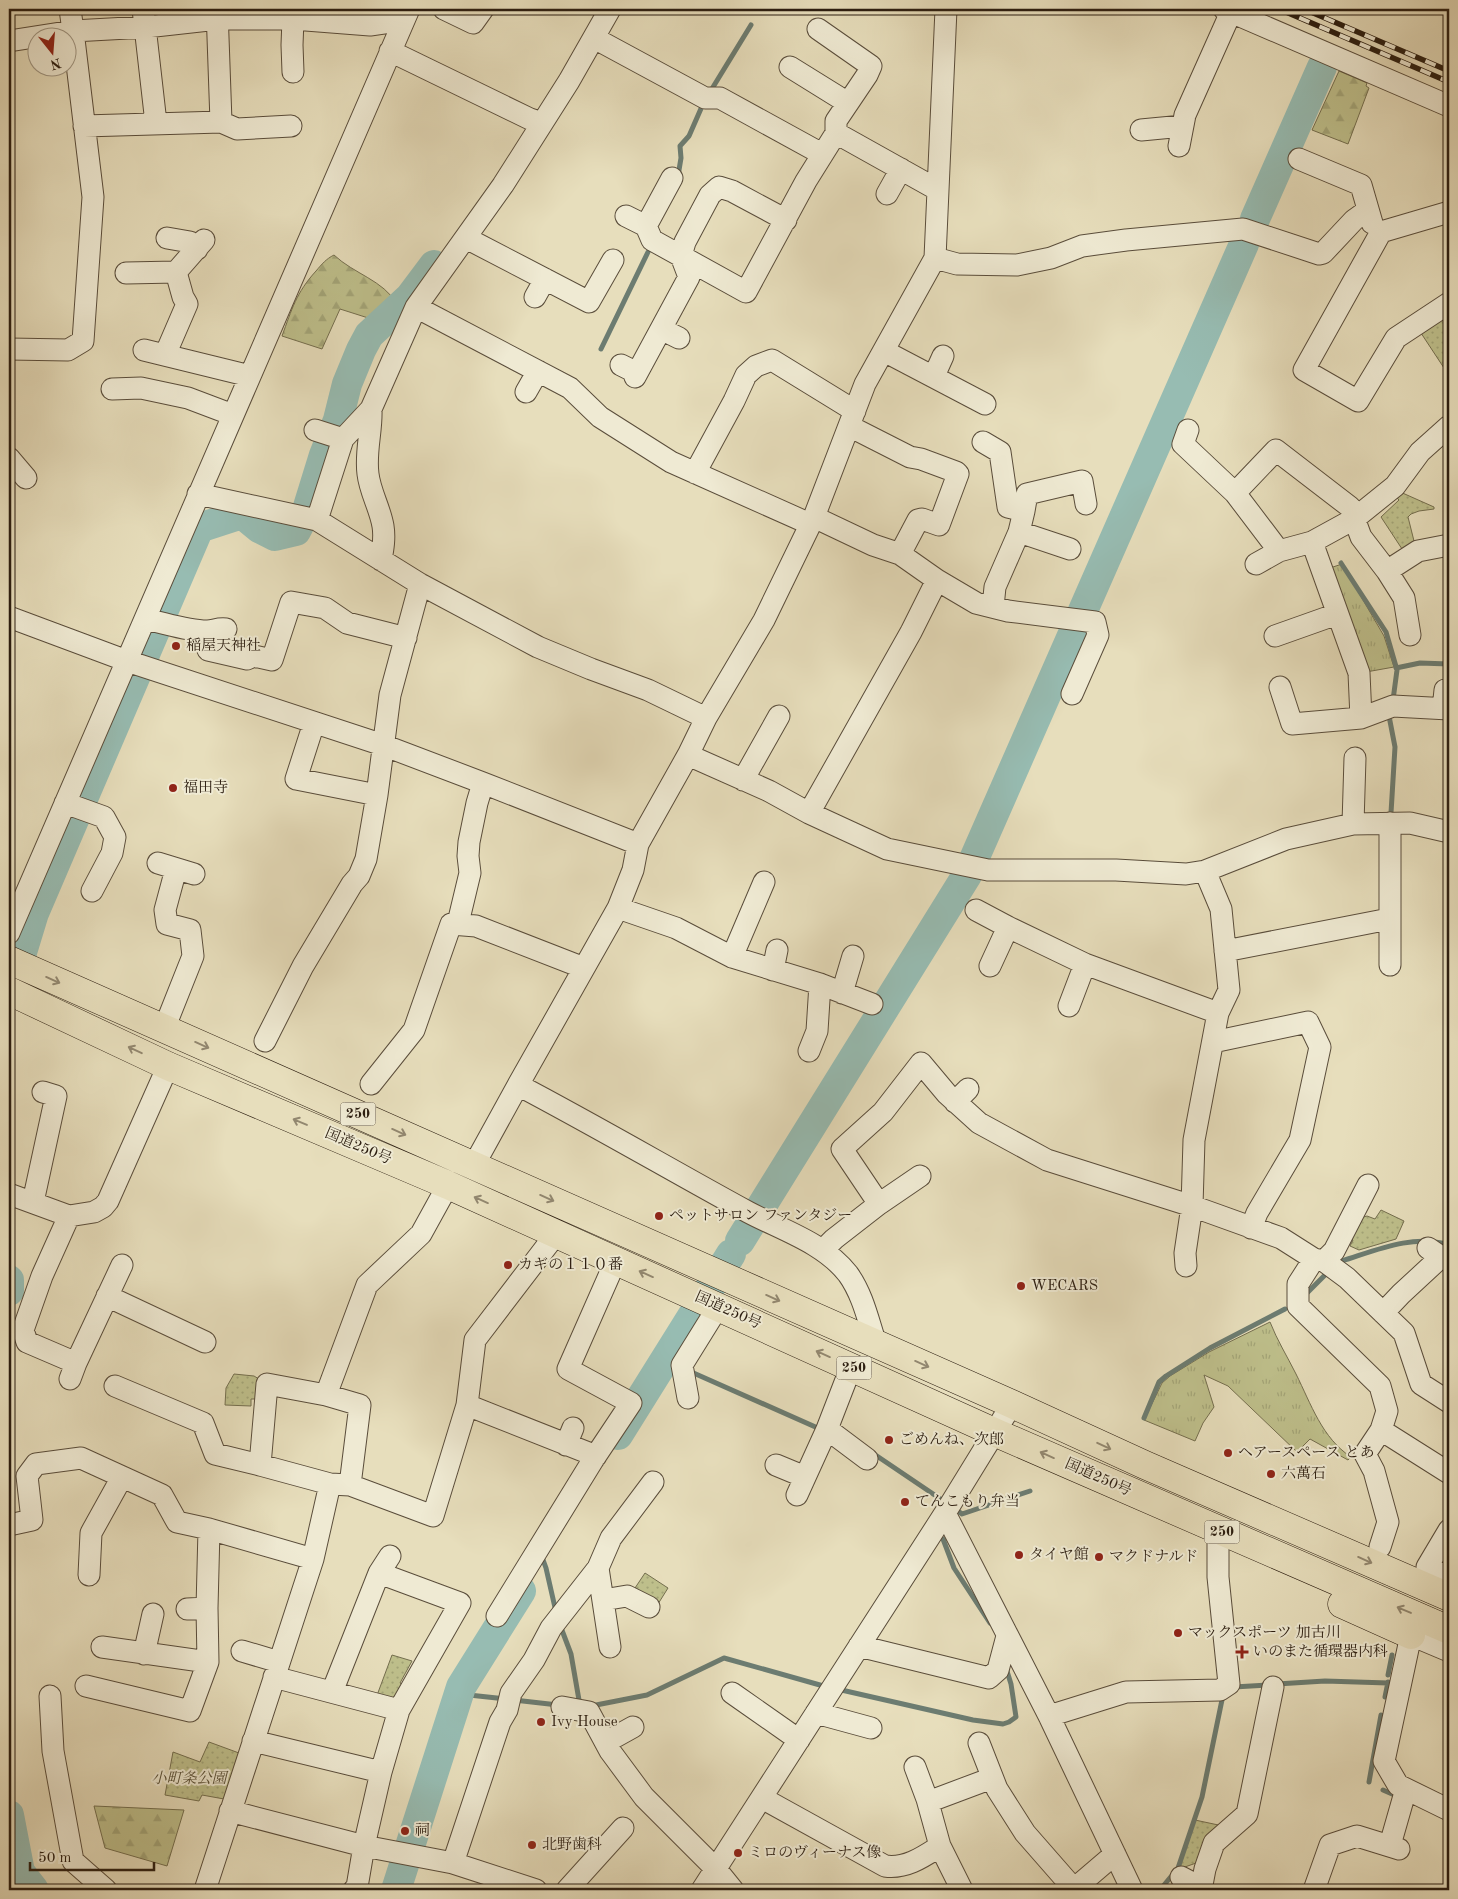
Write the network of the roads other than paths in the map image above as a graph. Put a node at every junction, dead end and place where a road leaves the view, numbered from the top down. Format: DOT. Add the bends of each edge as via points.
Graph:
graph roads {
  1 [pos="70,9"];
  2 [pos="444,9"];
  3 [pos="483,9"];
  4 [pos="610,9"];
  5 [pos="946,9"];
  6 [pos="1228,10"];
  7 [pos="217,14"];
  8 [pos="406,14"];
  9 [pos="144,18"];
  10 [pos="293,19"];
  11 [pos="73,28"];
  12 [pos="818,29"];
  13 [pos="78,30"];
  14 [pos="28,38"];
  15 [pos="594,38"];
  16 [pos="9,41"];
  17 [pos="390,51"];
  18 [pos="790,66"];
  19 [pos="293,72"];
  20 [pos="78,74"];
  21 [pos="848,103"];
  22 [pos="1449,106"];
  23 [pos="221,122"];
  24 [pos="156,123"];
  25 [pos="542,123"];
  26 [pos="84,126"];
  27 [pos="291,126"];
  28 [pos="1142,130"];
  29 [pos="836,132"];
  30 [pos="822,154"];
  31 [pos="1299,159"];
  32 [pos="902,169"];
  33 [pos="672,178"];
  34 [pos="938,190"];
  35 [pos="887,194"];
  36 [pos="1368,210"];
  37 [pos="1449,212"];
  38 [pos="626,216"];
  39 [pos="786,220"];
  40 [pos="646,226"];
  41 [pos="1381,232"];
  42 [pos="167,238"];
  43 [pos="466,238"];
  44 [pos="681,256"];
  45 [pos="935,258"];
  46 [pos="613,260"];
  47 [pos="176,272"];
  48 [pos="126,273"];
  49 [pos="1449,303"];
  50 [pos="416,307"];
  51 [pos="9,349"];
  52 [pos="884,351"];
  53 [pos="943,356"];
  54 [pos="538,371"];
  55 [pos="631,372"];
  56 [pos="250,376"];
  57 [pos="934,376"];
  58 [pos="526,392"];
  59 [pos="122,394"];
  60 [pos="985,404"];
  61 [pos="371,409"];
  62 [pos="233,415"];
  63 [pos="852,418"];
  64 [pos="1449,426"];
  65 [pos="315,430"];
  66 [pos="1188,430"];
  67 [pos="343,439"];
  68 [pos="983,442"];
  69 [pos="11,450"];
  70 [pos="695,472"];
  71 [pos="26,478"];
  72 [pos="198,494"];
  73 [pos="1235,494"];
  74 [pos="1086,504"];
  75 [pos="1354,519"];
  76 [pos="317,520"];
  77 [pos="812,521"];
  78 [pos="1021,522"];
  79 [pos="1312,542"];
  80 [pos="1449,545"];
  81 [pos="1070,549"];
  82 [pos="1279,551"];
  83 [pos="900,554"];
  84 [pos="381,560"];
  85 [pos="1256,564"];
  86 [pos="1387,572"];
  87 [pos="937,580"];
  88 [pos="420,584"];
  89 [pos="993,607"];
  90 [pos="1337,614"];
  91 [pos="9,617"];
  92 [pos="152,621"];
  93 [pos="226,629"];
  94 [pos="1410,634"];
  95 [pos="1275,636"];
  96 [pos="406,638"];
  97 [pos="208,650"];
  98 [pos="127,661"];
  99 [pos="1280,687"];
  100 [pos="1072,694"];
  101 [pos="1446,703"];
  102 [pos="779,716"];
  103 [pos="706,718"];
  104 [pos="1361,718"];
  105 [pos="314,722"];
  106 [pos="383,745"];
  107 [pos="688,755"];
  108 [pos="1355,758"];
  109 [pos="744,780"];
  110 [pos="484,783"];
  111 [pos="377,795"];
  112 [pos="75,806"];
  113 [pos="809,814"];
  114 [pos="1390,823"];
  115 [pos="1353,824"];
  116 [pos="1449,832"];
  117 [pos="638,844"];
  118 [pos="176,869"];
  119 [pos="1205,870"];
  120 [pos="92,891"];
  121 [pos="765,894"];
  122 [pos="618,908"];
  123 [pos="976,910"];
  124 [pos="1389,919"];
  125 [pos="458,923"];
  126 [pos="1008,927"];
  127 [pos="9,933"];
  128 [pos="777,950"];
  129 [pos="1225,951"];
  130 [pos="853,956"];
  131 [pos="732,957"];
  132 [pos="9,960"];
  133 [pos="1085,964"];
  134 [pos="1390,964"];
  135 [pos="990,966"];
  136 [pos="584,968"];
  137 [pos="773,970"];
  138 [pos="820,984"];
  139 [pos="9,990"];
  140 [pos="842,993"];
  141 [pos="872,1004"];
  142 [pos="1069,1006"];
  143 [pos="1218,1013"];
  144 [pos="164,1029"];
  145 [pos="265,1040"];
  146 [pos="1213,1042"];
  147 [pos="810,1052"];
  148 [pos="168,1066"];
  149 [pos="371,1084"];
  150 [pos="518,1085"];
  151 [pos="43,1092"];
  152 [pos="474,1165"];
  153 [pos="920,1176"];
  154 [pos="448,1185"];
  155 [pos="9,1194"];
  156 [pos="1368,1199"];
  157 [pos="33,1202"];
  158 [pos="879,1204"];
  159 [pos="1192,1206"];
  160 [pos="69,1216"];
  161 [pos="1251,1228"];
  162 [pos="556,1234"];
  163 [pos="1428,1248"];
  164 [pos="823,1250"];
  165 [pos="616,1260"];
  166 [pos="1319,1260"];
  167 [pos="122,1265"];
  168 [pos="1186,1266"];
  169 [pos="107,1296"];
  170 [pos="707,1302"];
  171 [pos="1383,1313"];
  172 [pos="205,1342"];
  173 [pos="876,1344"];
  174 [pos="851,1367"];
  175 [pos="115,1386"];
  176 [pos="326,1395"];
  177 [pos="688,1398"];
  178 [pos="1449,1402"];
  179 [pos="1012,1404"];
  180 [pos="467,1405"];
  181 [pos="827,1429"];
  182 [pos="1381,1430"];
  183 [pos="994,1432"];
  184 [pos="596,1456"];
  185 [pos="867,1459"];
  186 [pos="1145,1464"];
  187 [pos="260,1465"];
  188 [pos="776,1465"];
  189 [pos="1449,1473"];
  190 [pos="122,1477"];
  191 [pos="653,1482"];
  192 [pos="340,1484"];
  193 [pos="1145,1499"];
  194 [pos="945,1513"];
  195 [pos="9,1526"];
  196 [pos="209,1529"];
  197 [pos="1449,1530"];
  198 [pos="1218,1544"];
  199 [pos="1380,1547"];
  200 [pos="313,1560"];
  201 [pos="598,1568"];
  202 [pos="1438,1572"];
  203 [pos="89,1575"];
  204 [pos="1449,1597"];
  205 [pos="603,1600"];
  206 [pos="649,1607"];
  207 [pos="153,1614"];
  208 [pos="497,1616"];
  209 [pos="1449,1630"];
  210 [pos="1412,1635"];
  211 [pos="860,1646"];
  212 [pos="1005,1646"];
  213 [pos="102,1647"];
  214 [pos="610,1647"];
  215 [pos="1449,1650"];
  216 [pos="242,1651"];
  217 [pos="144,1654"];
  218 [pos="208,1662"];
  219 [pos="276,1669"];
  220 [pos="86,1686"];
  221 [pos="1273,1687"];
  222 [pos="332,1692"];
  223 [pos="732,1694"];
  224 [pos="50,1696"];
  225 [pos="399,1710"];
  226 [pos="577,1710"];
  227 [pos="816,1713"];
  228 [pos="1049,1716"];
  229 [pos="633,1727"];
  230 [pos="871,1728"];
  231 [pos="799,1740"];
  232 [pos="253,1741"];
  233 [pos="606,1742"];
  234 [pos="979,1743"];
  235 [pos="915,1767"];
  236 [pos="381,1772"];
  237 [pos="992,1778"];
  238 [pos="1403,1795"];
  239 [pos="762,1798"];
  240 [pos="928,1802"];
  241 [pos="1449,1808"];
  242 [pos="230,1811"];
  243 [pos="623,1828"];
  244 [pos="364,1846"];
  245 [pos="940,1846"];
  246 [pos="1115,1854"];
  247 [pos="453,1863"];
  248 [pos="716,1869"];
  249 [pos="1181,1877"];
  250 [pos="1202,1889"];
  251 [pos="106,1890"];
  252 [pos="204,1890"];
  253 [pos="354,1890"];
  254 [pos="536,1890"];
  255 [pos="567,1890"];
  256 [pos="702,1890"];
  257 [pos="733,1890"];
  258 [pos="962,1890"];
  259 [pos="1132,1890"];
  260 [pos="1314,1890"];
  1 -- 11 [label="street"];
  2 -- 3 [label="street" via="472,24"];
  4 -- 15 [label="street"];
  5 -- 34 [label="street"];
  6 -- 22 [label="street"];
  6 -- 28 [label="street" via="1185,115 1181,136"];
  7 -- 9 [label="street"];
  7 -- 10 [label="street"];
  7 -- 23 [label="street"];
  8 -- 10 [label="street" via="370,25"];
  8 -- 17 [label="street"];
  9 -- 13 [label="street"];
  9 -- 24 [label="street"];
  10 -- 19 [label="street"];
  12 -- 21 [label="street" via="831,48 871,66"];
  14 -- 16 [label="street"];
  15 -- 25 [label="street"];
  15 -- 30 [label="street" via="705,98 720,98"];
  17 -- 25 [label="street"];
  17 -- 56 [label="street"];
  18 -- 21 [label="street"];
  20 -- 26 [label="street"];
  21 -- 29 [label="street" via="836,121"];
  23 -- 24 [label="street"];
  23 -- 27 [label="street" via="237,129"];
  24 -- 26 [label="street"];
  25 -- 43 [label="street"];
  26 -- 51 [label="street" via="92,197 84,341 68,350"];
  29 -- 30 [label="street"];
  29 -- 32 [label="street" via="868,144"];
  30 -- 39 [label="street"];
  31 -- 36 [label="street" via="1337,167 1361,185"];
  32 -- 34 [label="street"];
  32 -- 35 [label="street"];
  33 -- 40 [label="street"];
  34 -- 45 [label="street"];
  36 -- 41 [label="street" via="1372,223"];
  36 -- 45 [label="street" via="1319,254 1243,229 1082,246 1051,258 1017,265 958,264"];
  37 -- 41 [label="street"];
  38 -- 40 [label="street"];
  39 -- 44 [label="street" via="719,187 710,195"];
  39 -- 44 [label="street" via="746,292"];
  40 -- 44 [label="street" via="652,240"];
  41 -- 49 [label="street" via="1304,370 1358,401 1396,338"];
  42 -- 47 [label="street" via="201,244"];
  43 -- 46 [label="street" via="540,288 589,302"];
  43 -- 50 [label="street"];
  44 -- 55 [label="street" via="689,277 670,334"];
  45 -- 52 [label="street"];
  47 -- 48 [label="street"];
  47 -- 56 [label="street" via="187,304 154,352"];
  50 -- 54 [label="street"];
  50 -- 61 [label="street"];
  52 -- 57 [label="street"];
  52 -- 63 [label="street" via="865,384"];
  53 -- 57 [label="street"];
  54 -- 58 [label="street"];
  54 -- 70 [label="street" via="570,388 600,417 671,462"];
  56 -- 62 [label="street"];
  57 -- 60 [label="street"];
  59 -- 62 [label="street" via="141,388 188,398"];
  61 -- 67 [label="street"];
  61 -- 84 [label="street" via="372,426 366,456 368,475 383,525"];
  62 -- 72 [label="street"];
  63 -- 70 [label="street" via="772,360 756,366 746,375"];
  63 -- 77 [label="street"];
  63 -- 83 [label="street" via="910,457 958,474 939,525 918,520"];
  64 -- 75 [label="street" via="1420,452 1395,486"];
  65 -- 67 [label="street"];
  66 -- 73 [label="street" via="1183,444"];
  67 -- 76 [label="street"];
  68 -- 78 [label="street" via="1000,452 1008,508"];
  69 -- 71 [label="street"];
  70 -- 77 [label="street"];
  72 -- 76 [label="street"];
  72 -- 92 [label="street"];
  73 -- 75 [label="street" via="1276,450 1350,507"];
  73 -- 82 [label="street"];
  74 -- 78 [label="street" via="1082,481 1027,494"];
  75 -- 79 [label="street"];
  75 -- 86 [label="street" via="1361,537"];
  76 -- 84 [label="street"];
  77 -- 83 [label="street"];
  77 -- 103 [label="street" via="764,620"];
  78 -- 81 [label="street"];
  78 -- 89 [label="street" via="995,587"];
  79 -- 82 [label="street"];
  79 -- 90 [label="street"];
  80 -- 86 [label="street" via="1418,551"];
  82 -- 85 [label="street"];
  83 -- 87 [label="street"];
  84 -- 88 [label="street"];
  86 -- 94 [label="street" via="1404,598"];
  87 -- 89 [label="street" via="976,603"];
  87 -- 113 [label="street"];
  88 -- 96 [label="street"];
  88 -- 103 [label="street" via="538,646 648,690"];
  89 -- 100 [label="street" via="1095,622 1098,635"];
  90 -- 95 [label="street"];
  90 -- 104 [label="street" via="1359,673"];
  91 -- 98 [label="street"];
  92 -- 93 [label="street" via="209,631"];
  92 -- 98 [label="street"];
  96 -- 97 [label="street" via="347,623 325,608 291,602 272,660 254,656 247,659"];
  96 -- 106 [label="street" via="390,695"];
  98 -- 105 [label="street"];
  98 -- 112 [label="street"];
  99 -- 104 [label="street" via="1293,731"];
  101 -- 104 [label="street" via="1394,706"];
  102 -- 109 [label="street"];
  103 -- 107 [label="street"];
  105 -- 106 [label="street"];
  105 -- 111 [label="street" via="296,779"];
  106 -- 110 [label="street"];
  106 -- 111 [label="street"];
  107 -- 109 [label="street"];
  107 -- 117 [label="street"];
  108 -- 115 [label="street"];
  109 -- 113 [label="street"];
  110 -- 117 [label="street"];
  110 -- 125 [label="street" via="469,842 470,873"];
  111 -- 145 [label="street" via="366,859 359,876 303,966"];
  112 -- 120 [label="street" via="104,817 114,836 112,853"];
  112 -- 127 [label="street"];
  113 -- 119 [label="street" via="887,850 988,870 1116,870 1186,874"];
  114 -- 115 [label="street"];
  114 -- 116 [label="street" via="1410,823"];
  114 -- 124 [label="street"];
  115 -- 119 [label="street" via="1286,839"];
  117 -- 122 [label="street" via="633,870"];
  118 -- 144 [label="street" via="165,910 167,924 190,930 194,956"];
  119 -- 129 [label="street" via="1221,909"];
  121 -- 131 [label="street"];
  122 -- 131 [label="street" via="676,928"];
  122 -- 136 [label="street"];
  123 -- 126 [label="street"];
  124 -- 129 [label="street"];
  124 -- 134 [label="street"];
  125 -- 136 [label="street" via="476,926"];
  125 -- 149 [label="street" via="451,924 414,1030"];
  126 -- 133 [label="street"];
  126 -- 135 [label="street"];
  128 -- 137 [label="street"];
  129 -- 143 [label="street" via="1229,990"];
  130 -- 140 [label="street"];
  131 -- 137 [label="street"];
  132 -- 144 [label="highway, 国道250号 / 250, one-way"];
  133 -- 142 [label="street"];
  133 -- 143 [label="street"];
  136 -- 150 [label="street"];
  137 -- 138 [label="street"];
  138 -- 140 [label="street"];
  138 -- 147 [label="street" via="817,1031"];
  148 -- 139 [label="highway, 国道250号 / 250, one-way"];
  140 -- 141 [label="street"];
  143 -- 146 [label="street"];
  144 -- 152 [label="highway, 国道250号 / 250, one-way"];
  146 -- 159 [label="street" via="1204,1141"];
  146 -- 161 [label="street" via="1308,1022 1320,1047 1300,1140"];
  154 -- 148 [label="highway, 国道250号 / 250, one-way"];
  148 -- 160 [label="street" via="108,1200 94,1212"];
  150 -- 152 [label="street"];
  150 -- 164 [label="street"];
  151 -- 157 [label="street" via="56,1096 41,1123"];
  152 -- 173 [label="highway, 国道250号 / 250, one-way"];
  153 -- 158 [label="street"];
  162 -- 154 [label="highway, 国道250号 / 250, one-way"];
  154 -- 176 [label="street" via="421,1234 367,1285"];
  155 -- 157 [label="street"];
  156 -- 166 [label="street" via="1334,1251"];
  157 -- 160 [label="street"];
  158 -- 159 [label="street" via="842,1149 883,1112 924,1060 962,1096 979,1123 1022,1138 1047,1160"];
  158 -- 164 [label="street"];
  159 -- 161 [label="street"];
  159 -- 168 [label="street"];
  160 -- 169 [label="street" via="42,1276 23,1330 27,1342 73,1371"];
  161 -- 166 [label="street" via="1281,1238"];
  162 -- 165 [label="highway, 国道250号 / 250"];
  162 -- 180 [label="street" via="475,1340"];
  163 -- 171 [label="street" via="1441,1258"];
  164 -- 173 [label="street" via="847,1273 862,1297"];
  170 -- 165 [label="highway, 国道250号 / 250, one-way"];
  165 -- 184 [label="street" via="568,1370 631,1403"];
  166 -- 171 [label="street" via="1347,1278"];
  166 -- 182 [label="street" via="1298,1284 1298,1306 1380,1386 1387,1411"];
  167 -- 169 [label="street"];
  169 -- 172 [label="street"];
  174 -- 170 [label="highway, 国道250号 / 250, one-way"];
  170 -- 177 [label="street" via="682,1365"];
  171 -- 178 [label="street" via="1404,1333 1420,1384"];
  173 -- 179 [label="highway, 国道250号 / 250, one-way"];
  174 -- 181 [label="street"];
  174 -- 183 [label="highway, 国道250号 / 250"];
  175 -- 187 [label="street" via="203,1423 215,1454"];
  176 -- 187 [label="street" via="267,1384"];
  176 -- 192 [label="street" via="360,1405"];
  179 -- 183 [label="street"];
  179 -- 186 [label="highway, 国道250号 / 250, one-way"];
  180 -- 184 [label="street" via="570,1436"];
  180 -- 192 [label="street" via="433,1516"];
  181 -- 185 [label="street"];
  181 -- 188 [label="street" via="801,1486"];
  182 -- 189 [label="street"];
  182 -- 199 [label="street" via="1365,1454 1374,1471 1388,1522"];
  193 -- 183 [label="highway, 国道250号 / 250, one-way"];
  183 -- 194 [label="street"];
  184 -- 208 [label="street"];
  186 -- 199 [label="highway" via="1269,1501"];
  186 -- 204 [label="highway, 国道250号 / 250, one-way"];
  187 -- 192 [label="street"];
  190 -- 195 [label="street" via="81,1458 36,1464 27,1476 32,1520"];
  190 -- 196 [label="street" via="162,1495 177,1522"];
  190 -- 203 [label="street" via="91,1533"];
  191 -- 201 [label="street" via="611,1538"];
  192 -- 200 [label="street"];
  193 -- 198 [label="highway"];
  209 -- 193 [label="highway, 国道250号 / 250, one-way"];
  194 -- 211 [label="street"];
  194 -- 212 [label="street"];
  196 -- 200 [label="street"];
  196 -- 218 [label="street" via="197,1608"];
  197 -- 202 [label="street"];
  198 -- 210 [label="highway" via="1247,1562"];
  198 -- 228 [label="street" via="1218,1577 1229,1684 1220,1690 1126,1692"];
  199 -- 202 [label="highway"];
  200 -- 219 [label="street"];
  201 -- 205 [label="street"];
  201 -- 247 [label="street" via="551,1628 542,1665 509,1701"];
  205 -- 206 [label="street" via="627,1596"];
  205 -- 214 [label="street"];
  207 -- 217 [label="street"];
  210 -- 215 [label="street"];
  210 -- 238 [label="street" via="1384,1761"];
  211 -- 212 [label="street" via="989,1678 998,1670"];
  211 -- 227 [label="street"];
  212 -- 228 [label="street"];
  213 -- 217 [label="street"];
  216 -- 219 [label="street"];
  217 -- 218 [label="street"];
  218 -- 220 [label="street" via="190,1711"];
  219 -- 222 [label="street"];
  219 -- 232 [label="street"];
  221 -- 250 [label="street" via="1248,1814 1214,1843"];
  222 -- 225 [label="street"];
  222 -- 225 [label="street" via="384,1565 460,1603"];
  223 -- 231 [label="street"];
  224 -- 251 [label="street" via="53,1751 73,1861"];
  225 -- 236 [label="street"];
  226 -- 233 [label="street"];
  227 -- 230 [label="street"];
  227 -- 231 [label="street"];
  228 -- 246 [label="street"];
  229 -- 233 [label="street"];
  231 -- 239 [label="street"];
  232 -- 236 [label="street"];
  232 -- 242 [label="street"];
  233 -- 248 [label="street" via="644,1796"];
  234 -- 237 [label="street"];
  235 -- 240 [label="street"];
  236 -- 244 [label="street"];
  237 -- 240 [label="street"];
  237 -- 246 [label="street" via="1025,1833 1074,1889"];
  238 -- 241 [label="street"];
  238 -- 260 [label="street" via="1394,1847 1358,1836 1330,1845 1332,1864"];
  239 -- 245 [label="street" via="885,1866 906,1865"];
  239 -- 248 [label="street"];
  240 -- 245 [label="street"];
  242 -- 244 [label="street"];
  242 -- 252 [label="street"];
  243 -- 255 [label="street"];
  244 -- 247 [label="street"];
  244 -- 253 [label="street"];
  245 -- 258 [label="street"];
  246 -- 259 [label="street"];
  247 -- 254 [label="street"];
  248 -- 256 [label="street"];
  248 -- 257 [label="street"];
  249 -- 250 [label="street"];
}
